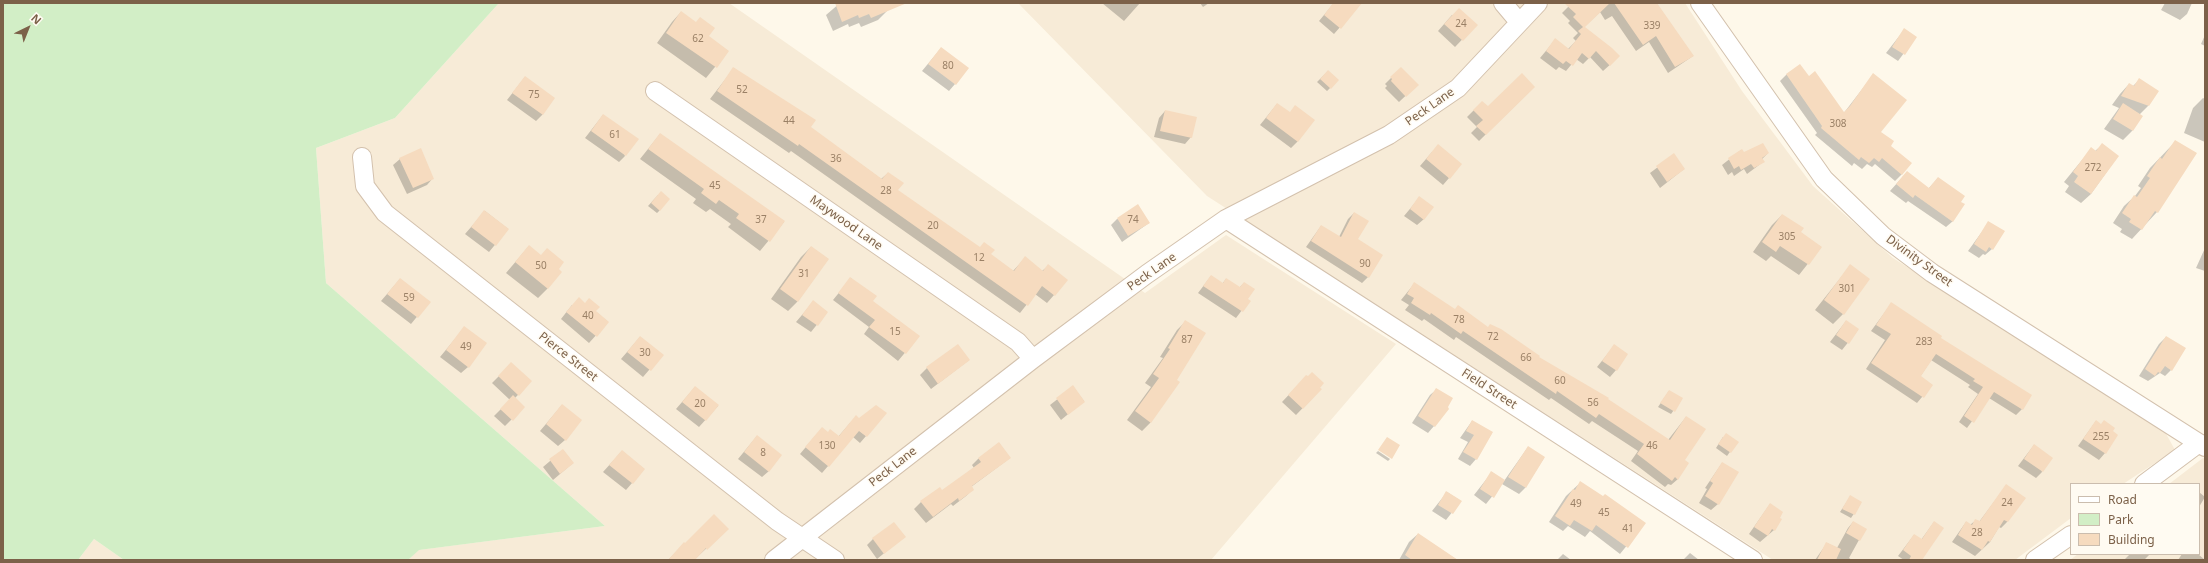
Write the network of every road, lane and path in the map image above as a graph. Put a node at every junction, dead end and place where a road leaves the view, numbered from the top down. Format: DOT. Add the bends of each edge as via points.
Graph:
graph roads {
  1 [pos="1503,3"];
  2 [pos="1538,3"];
  3 [pos="1700,3"];
  4 [pos="1519,22"];
  5 [pos="655,92"];
  6 [pos="362,157"];
  7 [pos="1226,219"];
  8 [pos="1033,359"];
  9 [pos="2202,445"];
  10 [pos="2145,483"];
  11 [pos="2070,536"];
  12 [pos="802,538"];
  13 [pos="774,560"];
  14 [pos="835,560"];
  15 [pos="1753,560"];
  16 [pos="2035,560"];
  1 -- 4 [label="street"];
  2 -- 4 [label="street, Peck Lane"];
  3 -- 9 [label="street, Divinity Street" via="1824,179 1883,236 1932,273"];
  4 -- 7 [label="street, Peck Lane" via="1458,88 1389,135"];
  5 -- 8 [label="street, Maywood Lane" via="1018,342"];
  6 -- 12 [label="street, Pierce Street" via="366,186 386,213"];
  7 -- 8 [label="street, Peck Lane"];
  7 -- 15 [label="street, Field Street"];
  8 -- 12 [label="street, Peck Lane"];
  9 -- 10 [label="street"];
  11 -- 16 [label="street"];
  12 -- 13 [label="street, Peck Lane"];
  12 -- 14 [label="street, Pierce Street"];
}
